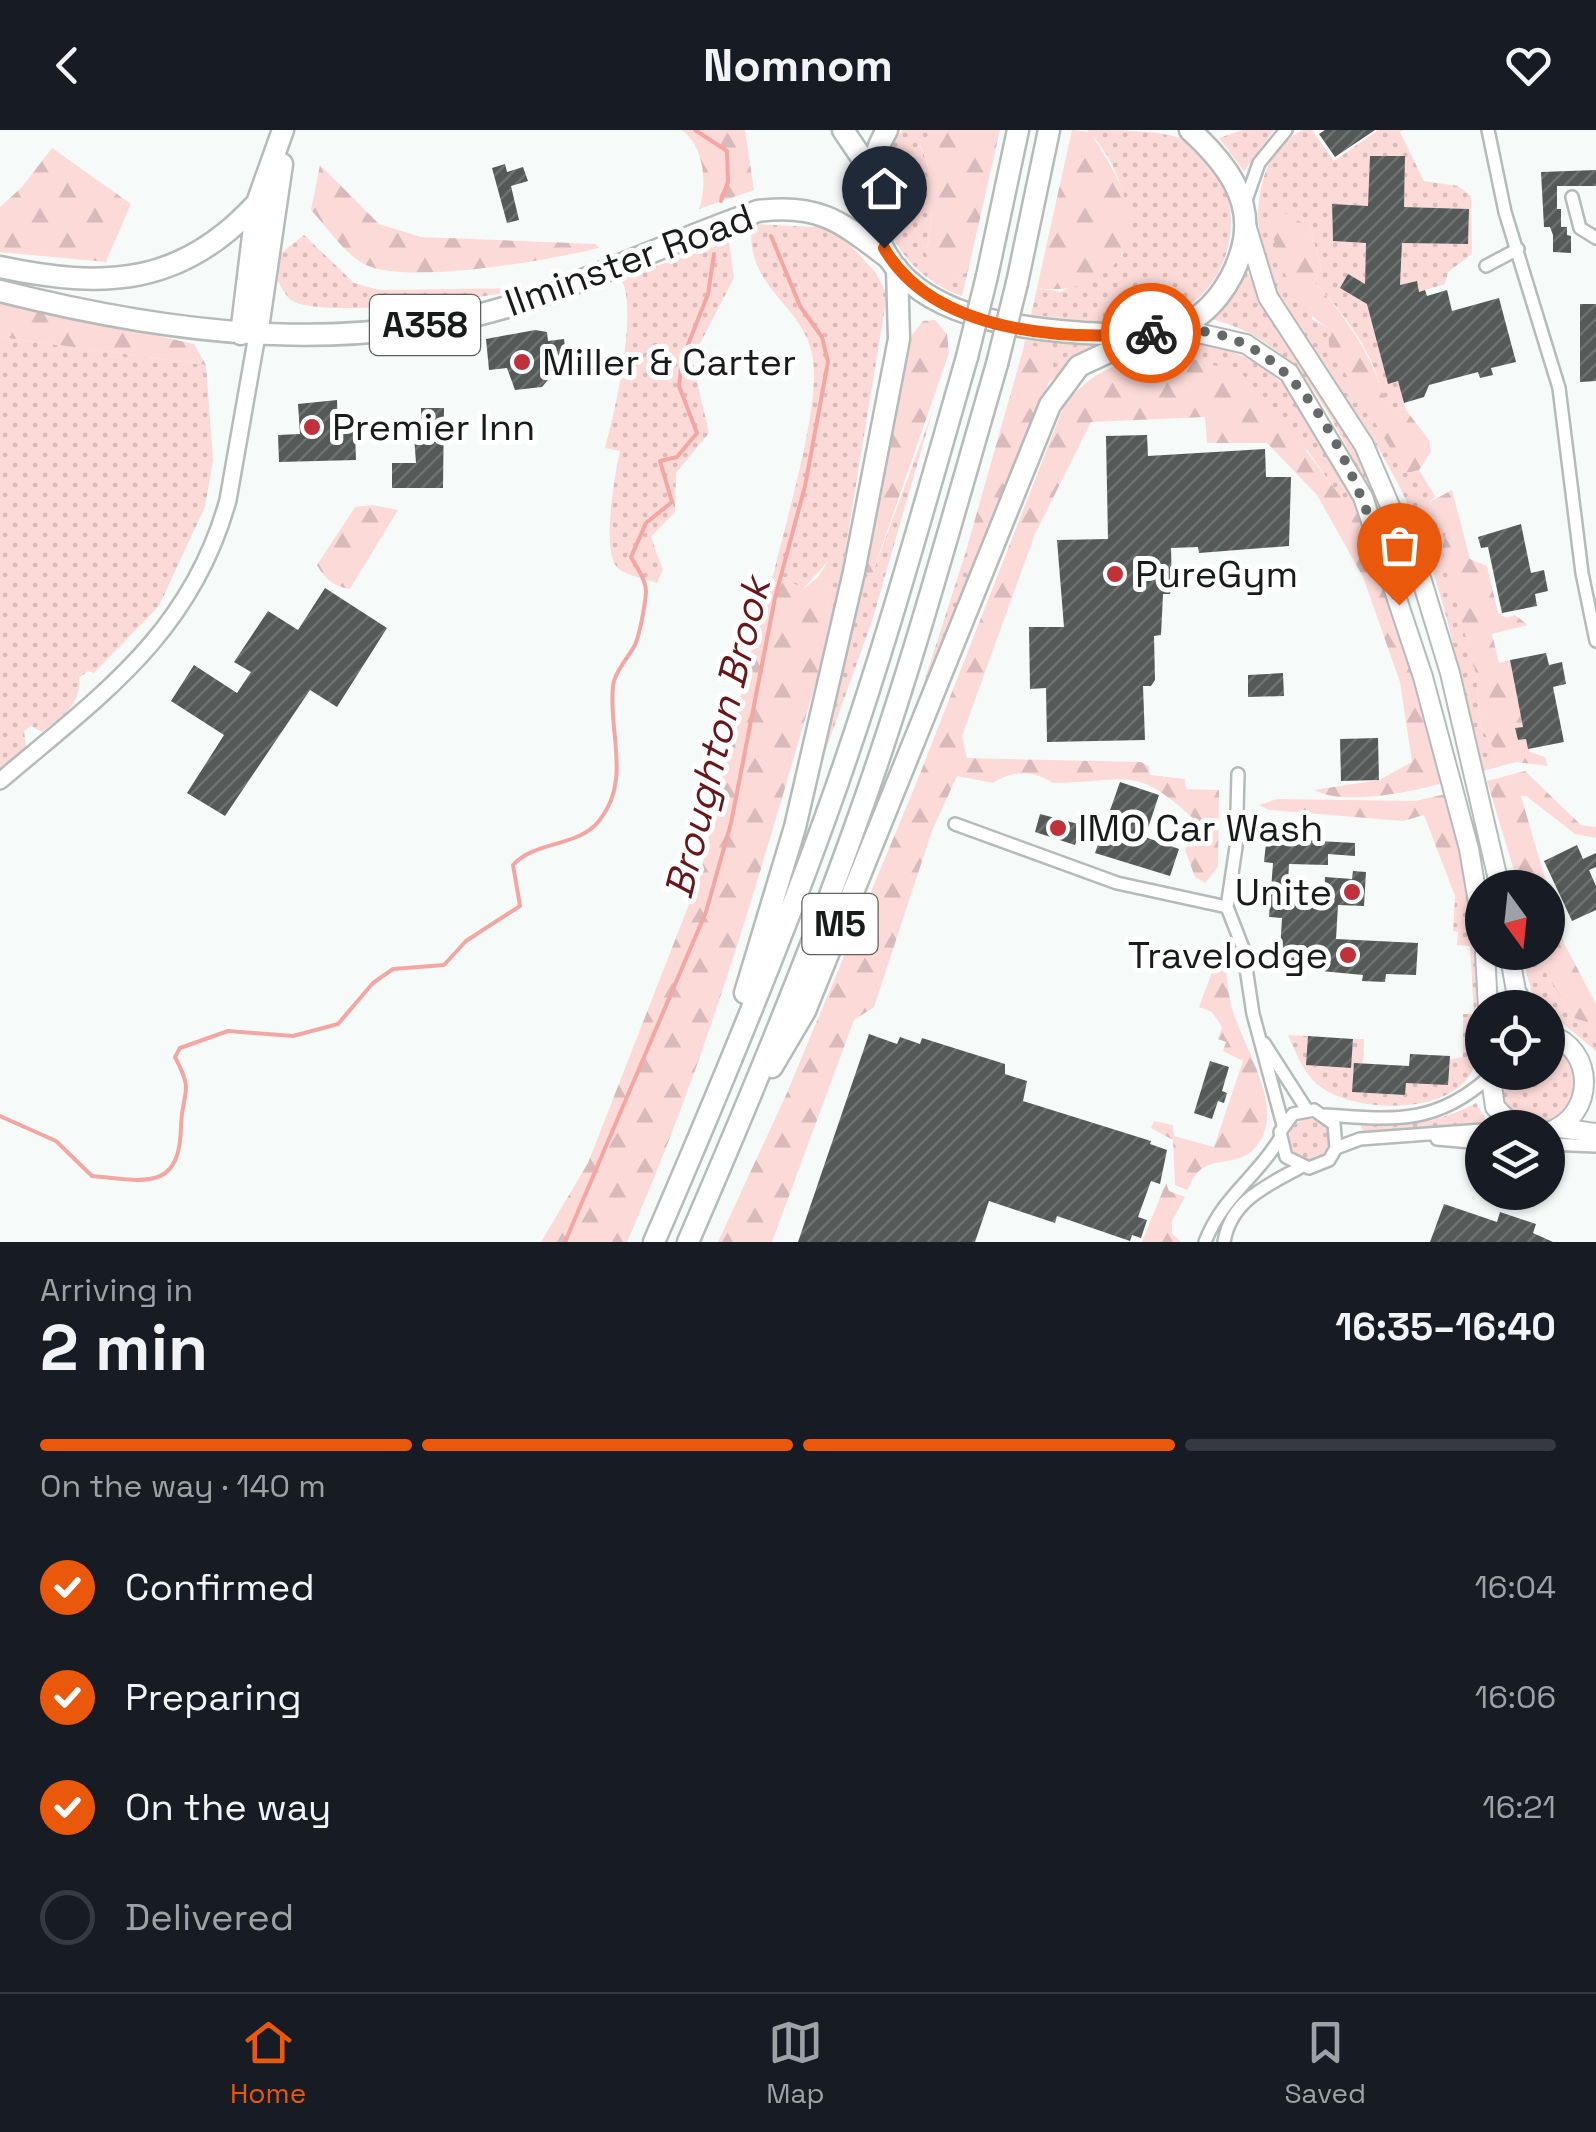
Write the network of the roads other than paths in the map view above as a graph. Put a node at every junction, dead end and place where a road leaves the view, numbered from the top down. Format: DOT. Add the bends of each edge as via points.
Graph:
graph roads {
  1 [pos="286,130"];
  2 [pos="843,130"];
  3 [pos="887,130"];
  4 [pos="1018,130"];
  5 [pos="1049,130"];
  6 [pos="1190,130"];
  7 [pos="1286,130"];
  8 [pos="1488,130"];
  9 [pos="870,170"];
  10 [pos="1572,198"];
  11 [pos="256,202"];
  12 [pos="1245,216"];
  13 [pos="1596,238"];
  14 [pos="1518,250"];
  15 [pos="894,264"];
  16 [pos="1486,266"];
  17 [pos="0,267"];
  18 [pos="0,290"];
  19 [pos="1176,328"];
  20 [pos="249,334"];
  21 [pos="1147,334"];
  22 [pos="1596,641"];
  23 [pos="1238,774"];
  24 [pos="0,781"];
  25 [pos="955,824"];
  26 [pos="1473,870"];
  27 [pos="1496,870"];
  28 [pos="1227,906"];
  29 [pos="1565,1041"];
  30 [pos="1264,1043"];
  31 [pos="1580,1055"];
  32 [pos="1596,1071"];
  33 [pos="1474,1090"];
  34 [pos="714,1104"];
  35 [pos="1307,1110"];
  36 [pos="1326,1115"];
  37 [pos="742,1119"];
  38 [pos="1565,1123"];
  39 [pos="1283,1125"];
  40 [pos="1565,1131"];
  41 [pos="1465,1132"];
  42 [pos="1596,1133"];
  43 [pos="1423,1137"];
  44 [pos="1280,1140"];
  45 [pos="1465,1142"];
  46 [pos="1565,1145"];
  47 [pos="1596,1146"];
  48 [pos="1336,1148"];
  49 [pos="1302,1167"];
  50 [pos="654,1242"];
  51 [pos="688,1242"];
  52 [pos="1205,1242"];
  53 [pos="1224,1242"];
  1 -- 11 [label="highway"];
  1 -- 20 [label="highway"];
  2 -- 9 [label="highway"];
  3 -- 9 [label="highway"];
  4 -- 34 [label="highway, M5, bridge" via="967,357 898,594 827,814"];
  5 -- 37 [label="highway, M5, bridge" via="997,364 889,728"];
  6 -- 12 [label="highway" via="1226,167"];
  7 -- 12 [label="street" via="1259,163"];
  8 -- 14 [label="street"];
  9 -- 15 [label="highway" via="874,226"];
  10 -- 13 [label="street" via="1580,228"];
  11 -- 17 [label="highway" via="196,255 134,278 84,281"];
  11 -- 20 [label="highway"];
  12 -- 19 [label="highway" via="1239,262 1225,288"];
  12 -- 27 [label="main road" via="1268,297 1364,445 1422,581"];
  14 -- 16 [label="street"];
  14 -- 22 [label="street" via="1559,388"];
  15 -- 20 [label="highway, Ilminster Road / A358" via="822,212 785,208 732,220 544,295 455,319 367,334"];
  15 -- 21 [label="highway, Ilminster Road" via="932,297 982,319 1039,330"];
  15 -- 34 [label="highway, M5" via="899,338 846,607 796,827"];
  18 -- 20 [label="highway, Ilminster Road / A358" via="154,323"];
  19 -- 21 [label="highway"];
  19 -- 26 [label="main road" via="1246,344 1289,372 1363,496 1423,677"];
  20 -- 24 [label="street" via="236,466 221,527 182,610 132,666"];
  21 -- 37 [label="highway, M5" via="1079,366 1050,405 805,1011"];
  23 -- 28 [label="street"];
  25 -- 28 [label="street" via="1117,883"];
  28 -- 30 [label="street"];
  29 -- 31 [label="main road"];
  30 -- 35 [label="street"];
  30 -- 39 [label="street"];
  31 -- 32 [label="main road"];
  31 -- 38 [label="main road" via="1587,1096"];
  33 -- 36 [label="street" via="1430,1114"];
  34 -- 50 [label="highway, M5"];
  35 -- 36 [label="street"];
  35 -- 39 [label="street"];
  36 -- 48 [label="street" via="1336,1130"];
  37 -- 51 [label="highway, M5"];
  39 -- 44 [label="street"];
  40 -- 42 [label="main road"];
  41 -- 43 [label="street"];
  43 -- 45 [label="street"];
  43 -- 48 [label="street" via="1376,1136"];
  44 -- 49 [label="street" via="1286,1157"];
  44 -- 52 [label="street" via="1226,1200"];
  46 -- 47 [label="street"];
  48 -- 49 [label="street" via="1322,1164"];
  49 -- 53 [label="street" via="1255,1192 1235,1212"];
}
